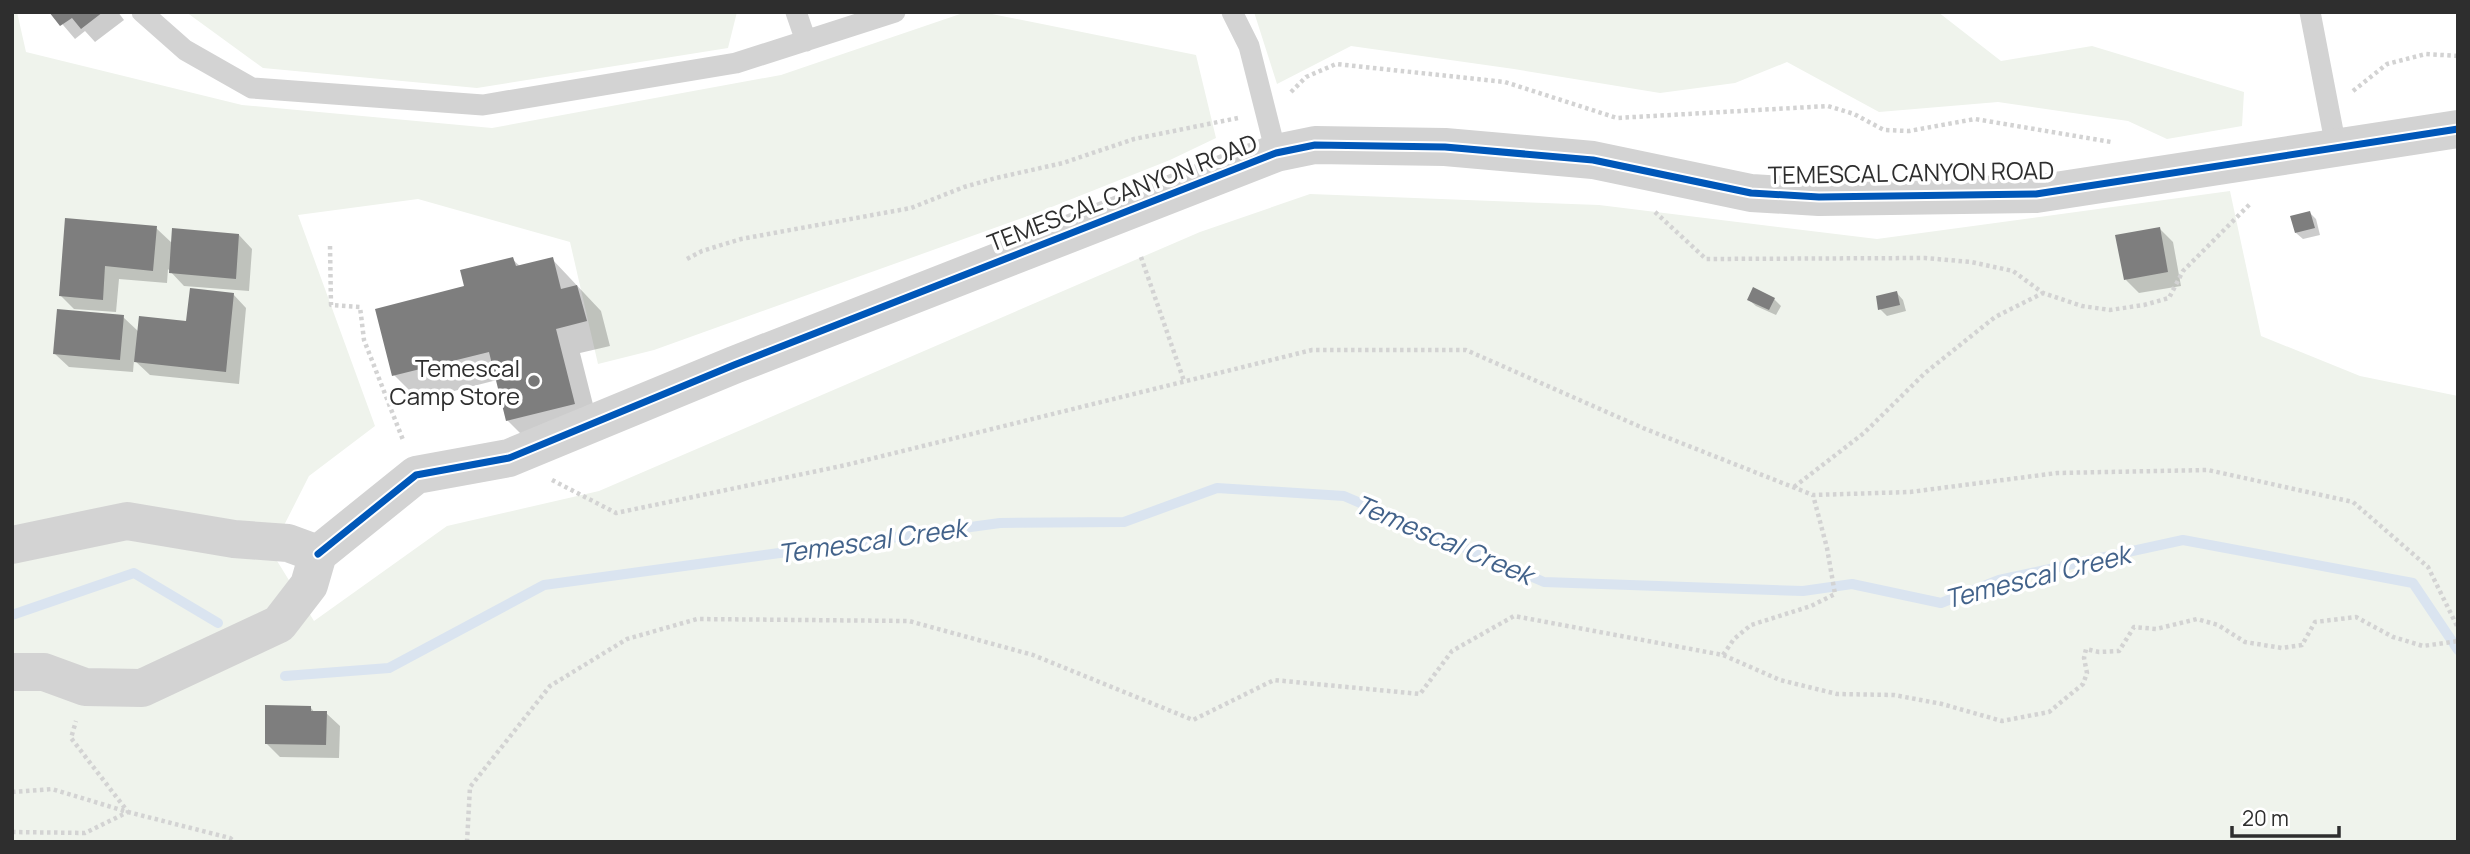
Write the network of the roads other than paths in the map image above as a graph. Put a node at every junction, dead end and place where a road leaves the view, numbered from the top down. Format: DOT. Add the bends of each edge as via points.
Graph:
graph roads {
  1 [pos="142,12"];
  2 [pos="796,12"];
  3 [pos="895,12"];
  4 [pos="1232,12"];
  5 [pos="2310,12"];
  6 [pos="806,41"];
  7 [pos="2458,129"];
  8 [pos="2336,147"];
  9 [pos="1276,153"];
  10 [pos="12,545"];
  11 [pos="318,554"];
  12 [pos="12,672"];
  1 -- 6 [label="lane" via="185,50 252,88 483,105 736,62"];
  2 -- 6 [label="lane"];
  3 -- 6 [label="lane"];
  4 -- 9 [label="lane" via="1249,46"];
  5 -- 8 [label="lane"];
  7 -- 8 [label="street, TEMESCAL CANYON ROAD"];
  8 -- 9 [label="street, TEMESCAL CANYON ROAD" via="2036,194 1819,197 1751,193 1593,160 1444,147 1315,145"];
  9 -- 11 [label="street, TEMESCAL CANYON ROAD" via="509,458 416,475"];
  10 -- 11 [label="street" via="127,521 288,543"];
  11 -- 12 [label="street" via="310,585 279,624 142,688 85,687 44,672"];
}
